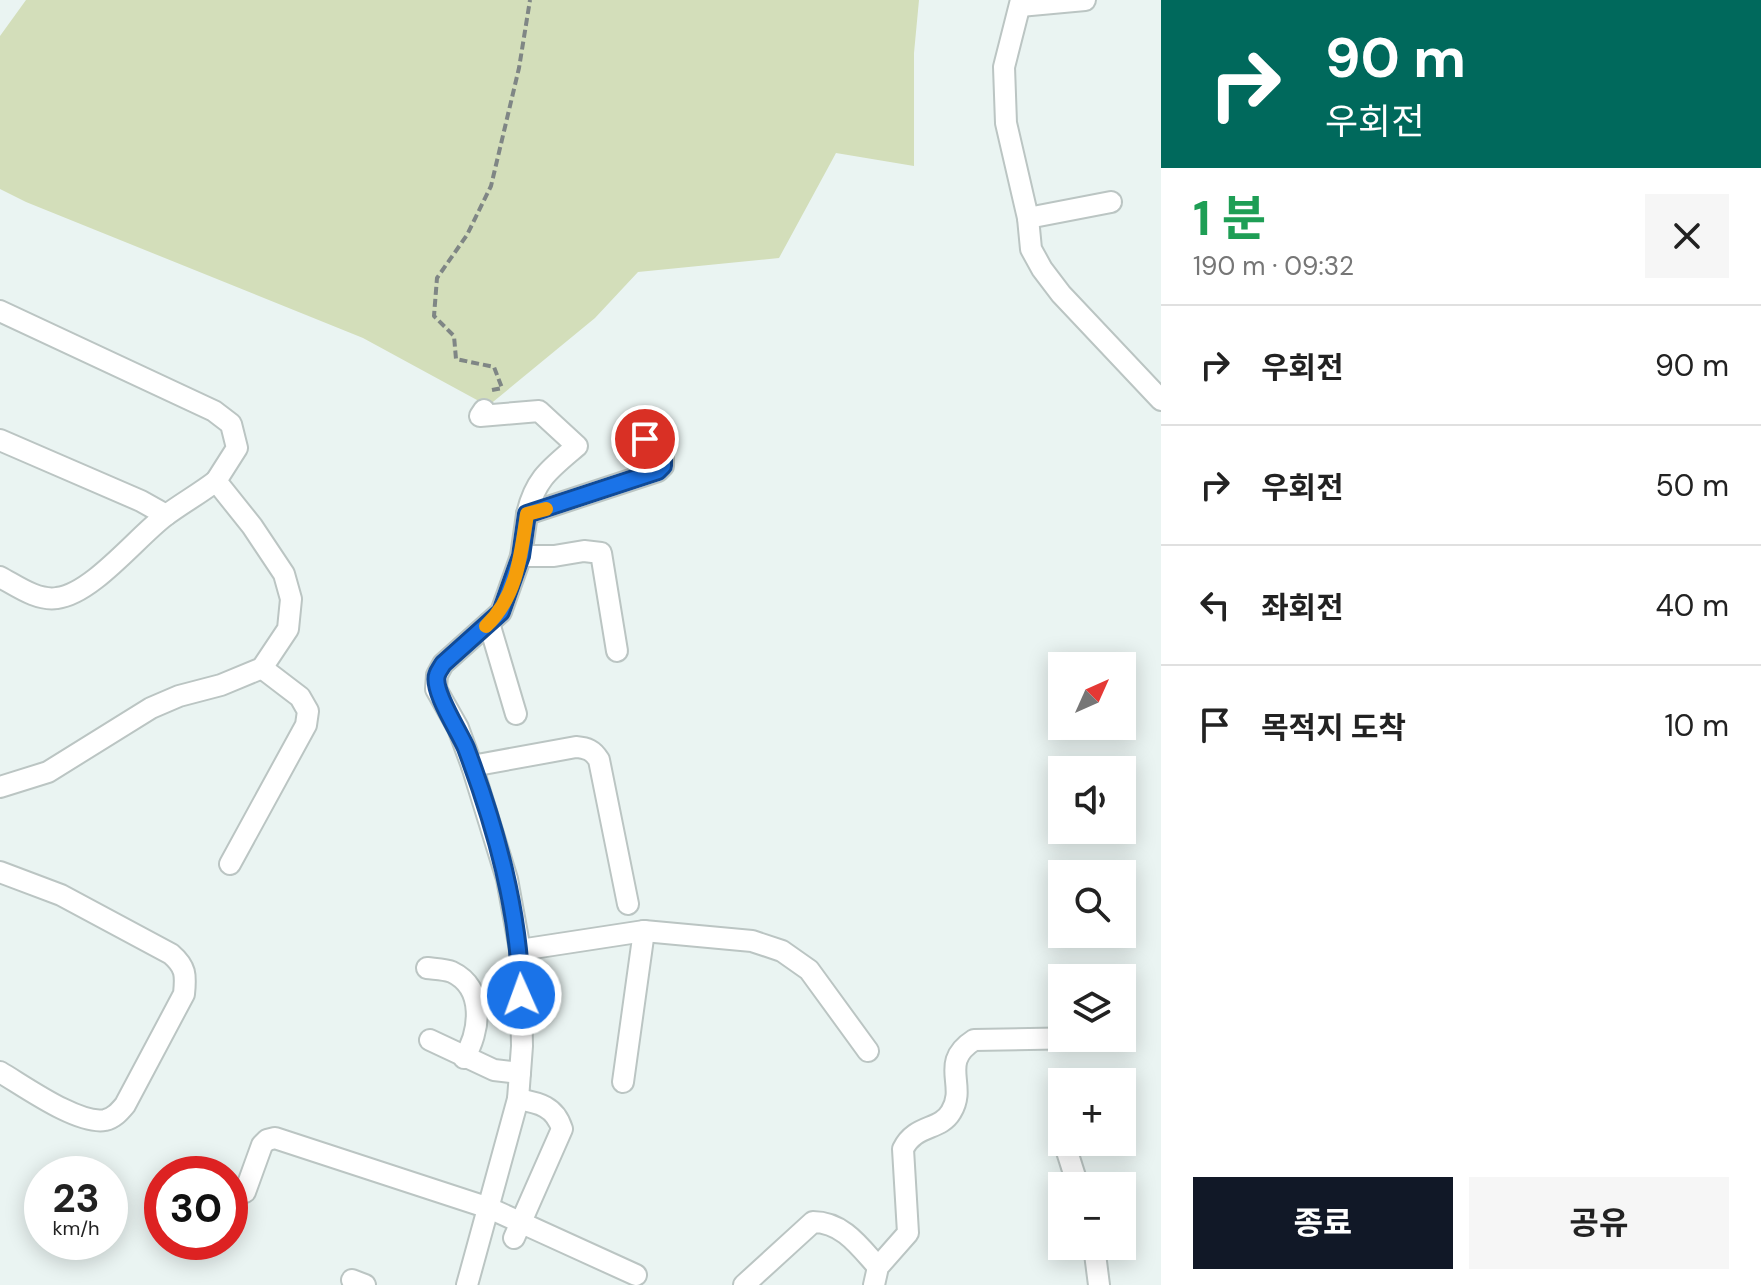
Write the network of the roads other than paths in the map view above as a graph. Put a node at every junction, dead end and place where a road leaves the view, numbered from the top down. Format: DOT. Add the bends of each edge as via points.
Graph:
graph roads {
  1 [pos="1085,0"];
  2 [pos="1020,3"];
  3 [pos="1111,202"];
  4 [pos="1028,218"];
  5 [pos="0,311"];
  6 [pos="1161,400"];
  7 [pos="483,401"];
  8 [pos="631,425"];
  9 [pos="0,440"];
  10 [pos="216,481"];
  11 [pos="527,514"];
  12 [pos="166,515"];
  13 [pos="521,556"];
  14 [pos="0,577"];
  15 [pos="489,623"];
  16 [pos="617,651"];
  17 [pos="262,668"];
  18 [pos="516,714"];
  19 [pos="472,766"];
  20 [pos="0,787"];
  21 [pos="230,864"];
  22 [pos="0,872"];
  23 [pos="628,904"];
  24 [pos="644,931"];
  25 [pos="520,950"];
  26 [pos="427,968"];
  27 [pos="1048,1039"];
  28 [pos="430,1040"];
  29 [pos="868,1051"];
  30 [pos="464,1058"];
  31 [pos="0,1072"];
  32 [pos="520,1073"];
  33 [pos="623,1082"];
  34 [pos="518,1099"];
  35 [pos="248,1184"];
  36 [pos="489,1208"];
  37 [pos="518,1230"];
  38 [pos="1096,1260"];
  39 [pos="636,1275"];
  40 [pos="876,1276"];
  41 [pos="467,1285"];
  42 [pos="744,1285"];
  43 [pos="1099,1285"];
  1 -- 2 [label="street"];
  2 -- 4 [label="street" via="1004,67 1006,123"];
  3 -- 4 [label="street"];
  4 -- 6 [label="street" via="1031,249 1042,269"];
  5 -- 10 [label="street" via="214,411 231,424 237,448"];
  7 -- 11 [label="street" via="480,416 539,411 577,446 540,478"];
  8 -- 11 [label="street" via="663,459 658,471"];
  9 -- 12 [label="street"];
  10 -- 12 [label="street"];
  10 -- 17 [label="street" via="284,574 291,599 288,629"];
  11 -- 13 [label="street"];
  12 -- 14 [label="street" via="86,585 57,598 33,595"];
  13 -- 15 [label="street" via="501,612"];
  13 -- 16 [label="street" via="601,553"];
  15 -- 18 [label="street"];
  15 -- 19 [label="street" via="437,675 436,689"];
  17 -- 20 [label="street" via="151,708 48,772"];
  17 -- 21 [label="street" via="300,697 308,711 306,725"];
  19 -- 23 [label="street" via="576,747 595,753"];
  19 -- 25 [label="street" via="507,879"];
  22 -- 31 [label="street" via="61,895 171,954 186,974 184,994 116,1116 103,1121 86,1118"];
  24 -- 25 [label="street"];
  24 -- 29 [label="street" via="752,941 797,959"];
  24 -- 33 [label="street"];
  25 -- 32 [label="street"];
  26 -- 30 [label="street" via="452,972 470,986 477,1006 476,1029"];
  27 -- 40 [label="street" via="974,1040 961,1048 954,1060 952,1112 916,1132 903,1149 908,1233"];
  28 -- 30 [label="street"];
  30 -- 32 [label="street"];
  32 -- 34 [label="street"];
  34 -- 36 [label="street"];
  34 -- 37 [label="street" via="549,1107 562,1129"];
  35 -- 36 [label="street" via="262,1145 275,1138"];
  36 -- 37 [label="street"];
  36 -- 41 [label="street"];
  37 -- 39 [label="street"];
  38 -- 43 [label="street"];
  40 -- 42 [label="street" via="838,1227 813,1222"];
}
